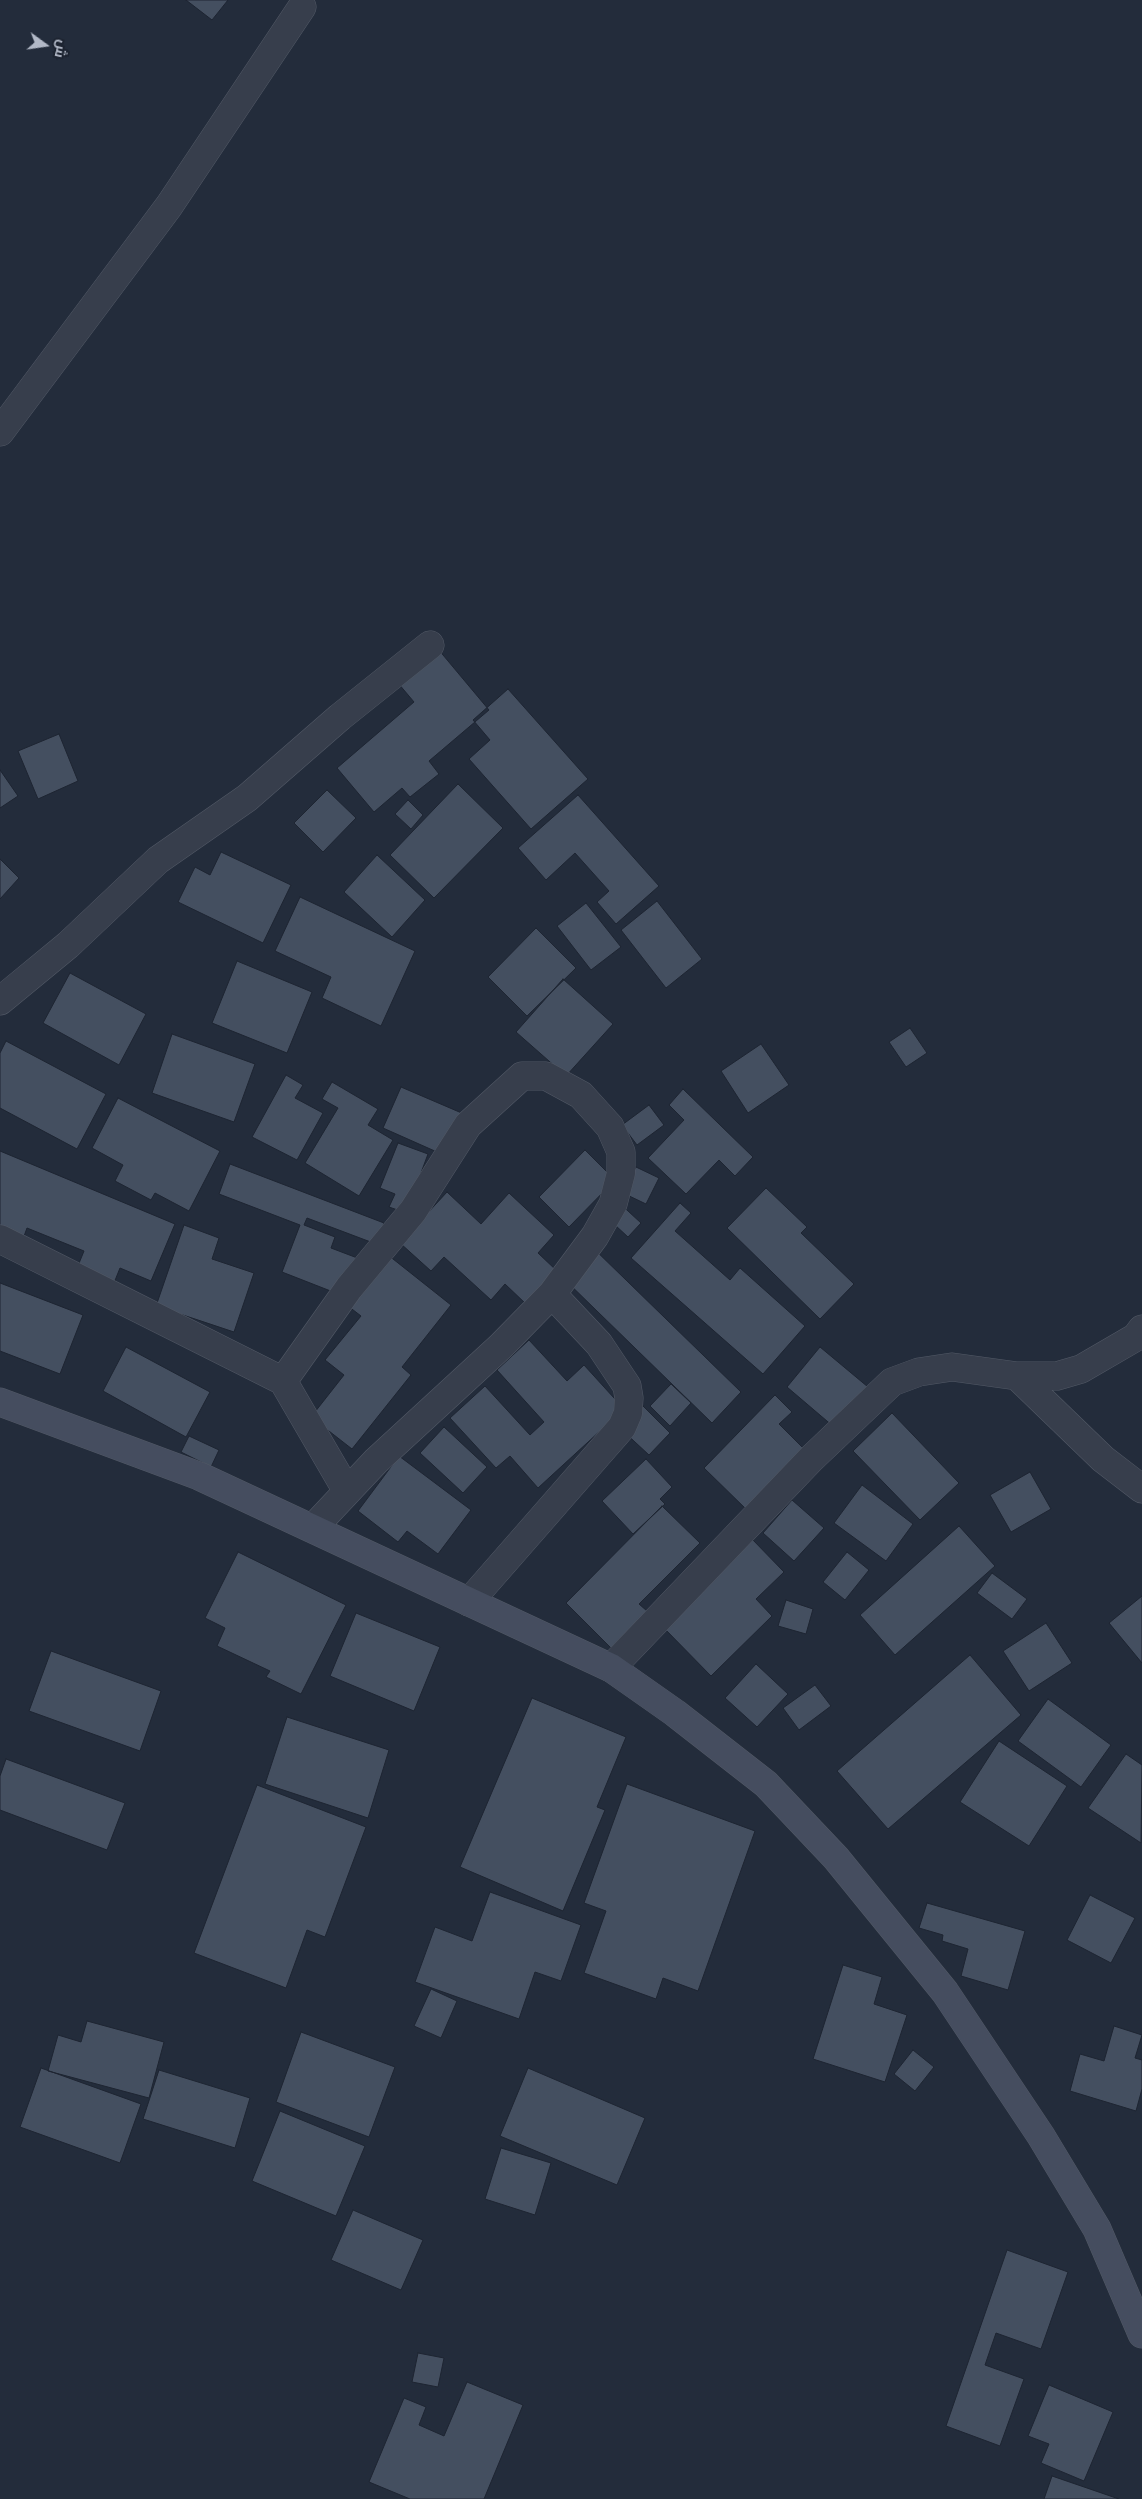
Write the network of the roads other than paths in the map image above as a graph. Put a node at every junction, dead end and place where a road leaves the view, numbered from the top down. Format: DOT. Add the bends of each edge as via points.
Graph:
graph roads {
  1 [pos="302,7"];
  2 [pos="0,432"];
  3 [pos="430,645"];
  4 [pos="0,1001"];
  5 [pos="0,1238"];
  6 [pos="552,1294"];
  7 [pos="1142,1329"];
  8 [pos="1017,1376"];
  9 [pos="283,1380"];
  10 [pos="0,1402"];
  11 [pos="1142,1490"];
  12 [pos="348,1491"];
  13 [pos="313,1528"];
  14 [pos="469,1602"];
  15 [pos="611,1668"];
  16 [pos="1142,2334"];
  1 -- 2 [label="street" via="169,206"];
  3 -- 4 [label="street" via="340,716 246,798 158,860 68,945"];
  5 -- 9 [label="street"];
  6 -- 9 [label="street" via="595,1236 613,1204 621,1173 621,1152 610,1127 582,1095 546,1076 522,1076 468,1125 413,1211 349,1288"];
  6 -- 12 [label="street"];
  6 -- 14 [label="street" via="599,1344 627,1386 630,1398 628,1413 622,1428"];
  7 -- 8 [label="street" via="1136,1337 1081,1370 1057,1376"];
  8 -- 11 [label="street" via="1103,1459"];
  8 -- 15 [label="street" via="952,1367 919,1372 892,1382 811,1459"];
  9 -- 12 [label="street"];
  10 -- 13 [label="street" via="199,1476"];
  12 -- 13 [label="street"];
  13 -- 14 [label="street"];
  14 -- 15 [label="street"];
  15 -- 16 [label="street" via="766,1784 836,1858 944,1992 1041,2136 1097,2228"];
}
